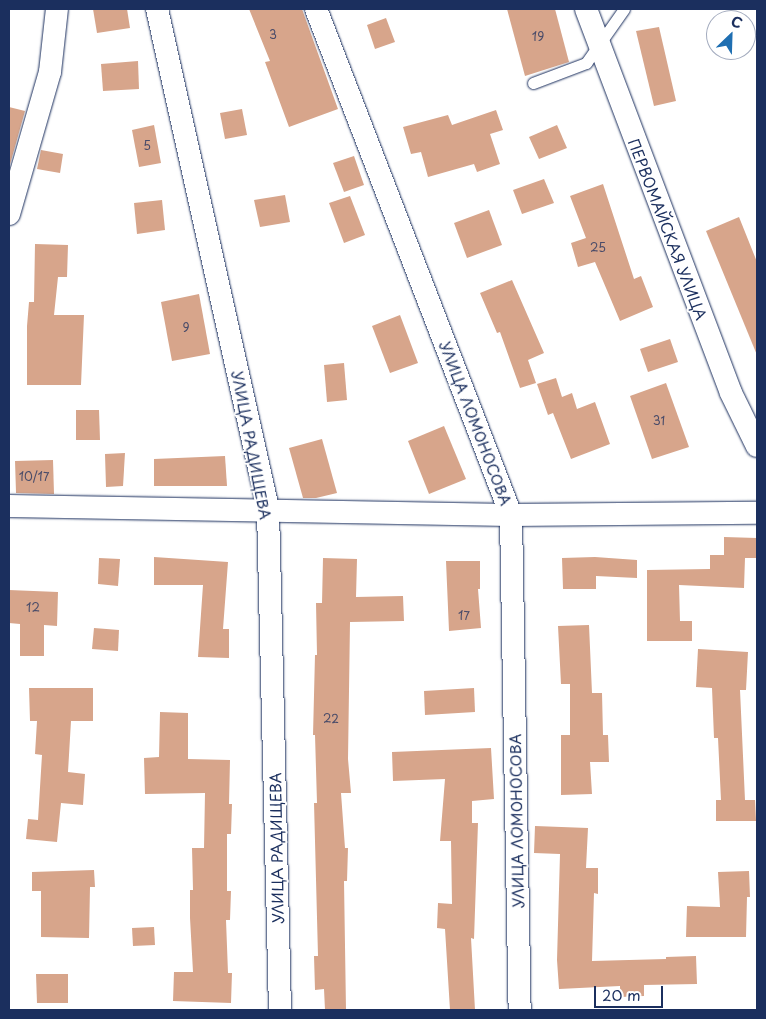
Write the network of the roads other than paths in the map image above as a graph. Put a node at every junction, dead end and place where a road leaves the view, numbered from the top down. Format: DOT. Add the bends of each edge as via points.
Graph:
graph roads {
  1 [pos="57,9"];
  2 [pos="156,9"];
  3 [pos="316,9"];
  4 [pos="586,9"];
  5 [pos="624,9"];
  6 [pos="598,45"];
  7 [pos="533,83"];
  8 [pos="9,214"];
  9 [pos="757,446"];
  10 [pos="9,506"];
  11 [pos="268,509"];
  12 [pos="757,513"];
  13 [pos="511,515"];
  14 [pos="280,1010"];
  15 [pos="520,1010"];
  1 -- 8 [label="street" via="50,72"];
  2 -- 11 [label="street, УЛИЦА РАДИЩЕВА"];
  3 -- 13 [label="street, УЛИЦА ЛОМОНОСОВА"];
  4 -- 6 [label="street, ПЕРВОМАЙСКАЯ УЛИЦА"];
  5 -- 6 [label="lane"];
  6 -- 7 [label="lane" via="586,63"];
  6 -- 9 [label="street, ПЕРВОМАЙСКАЯ УЛИЦА" via="731,393"];
  10 -- 11 [label="street"];
  11 -- 13 [label="street"];
  11 -- 14 [label="street, УЛИЦА РАДИЩЕВА"];
  12 -- 13 [label="street"];
  13 -- 15 [label="street, УЛИЦА ЛОМОНОСОВА"];
}
